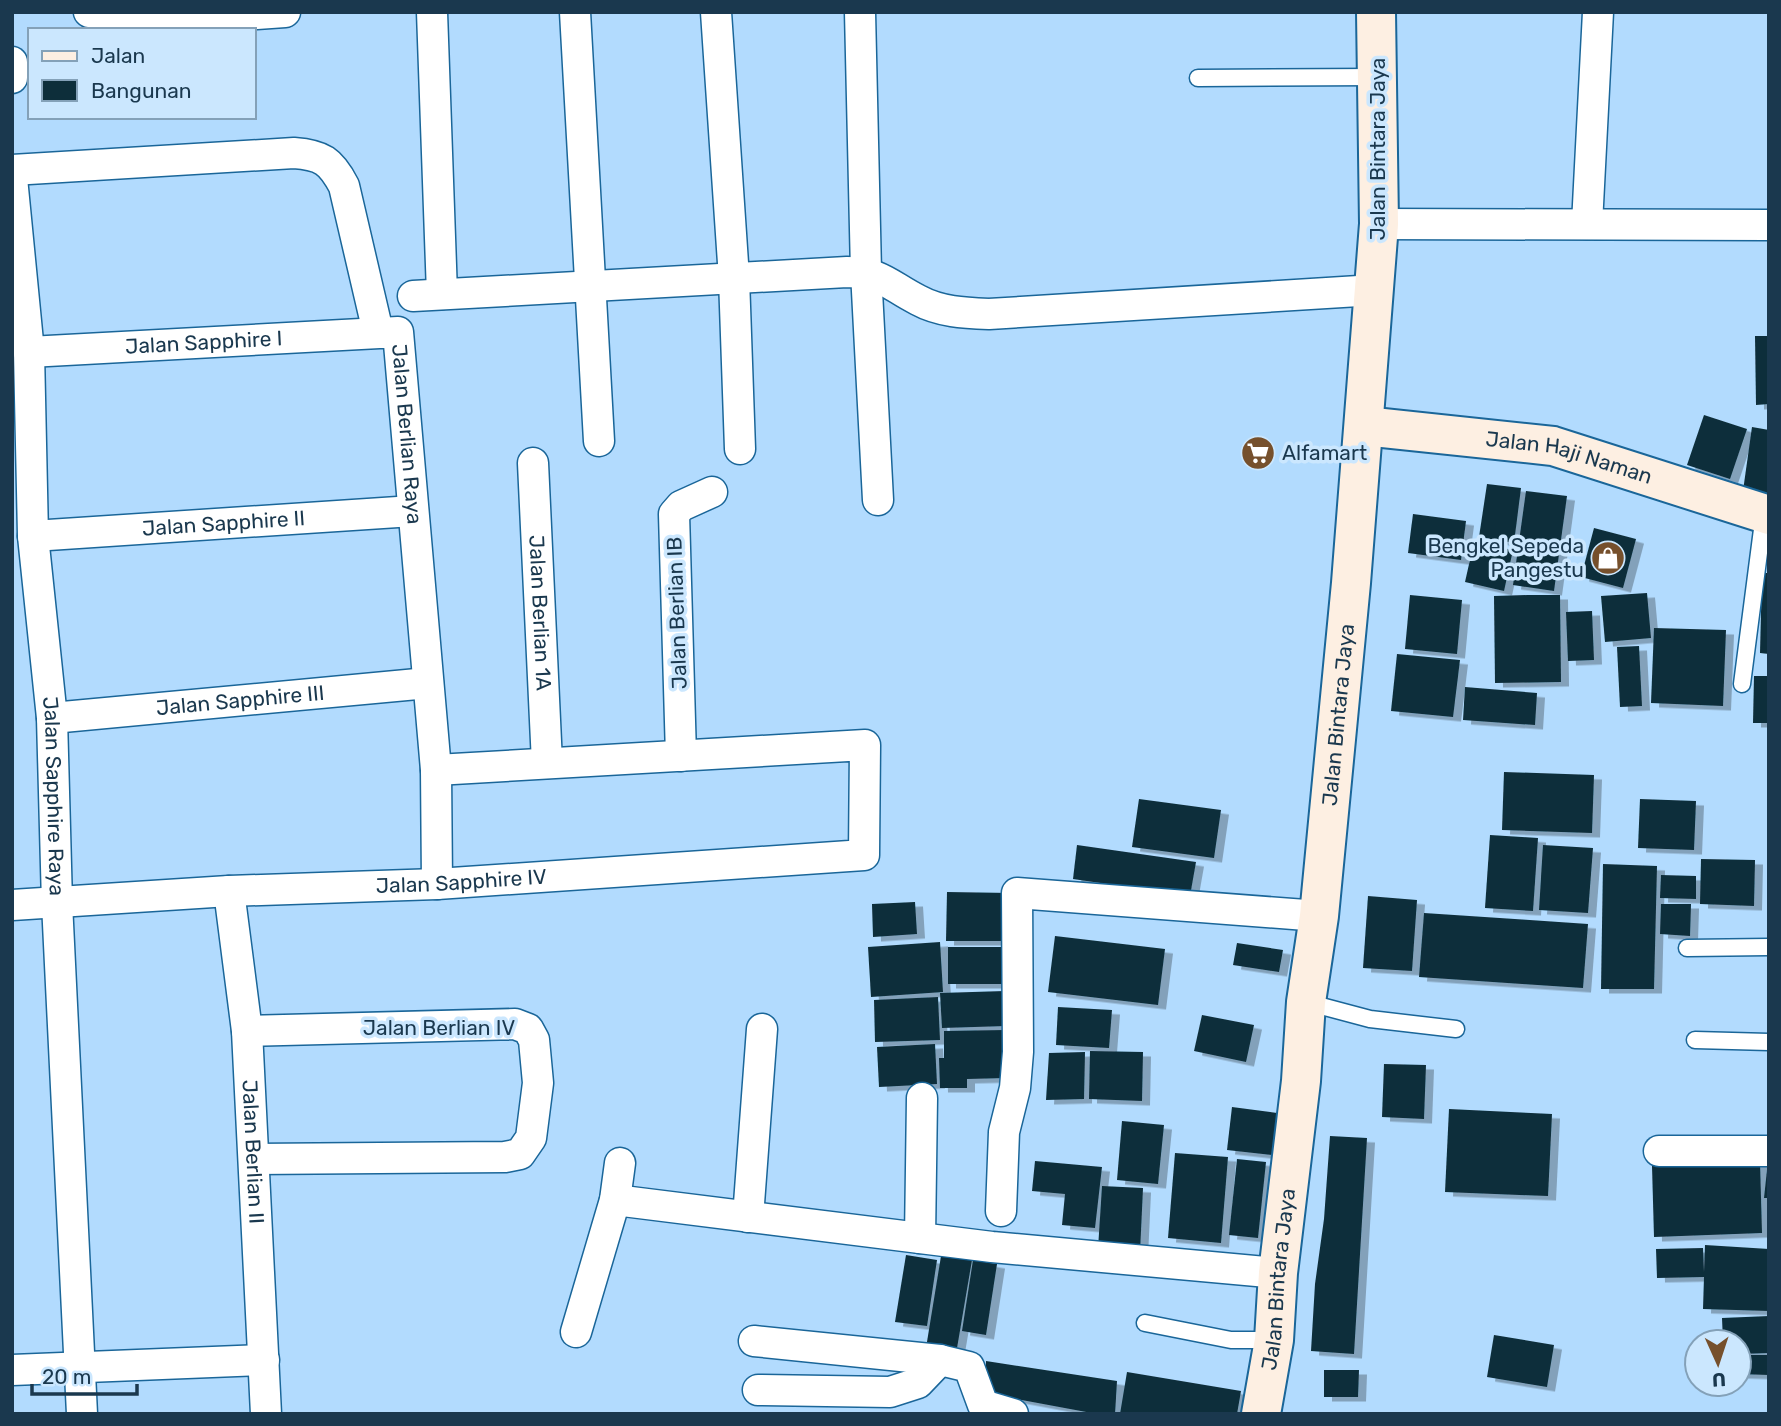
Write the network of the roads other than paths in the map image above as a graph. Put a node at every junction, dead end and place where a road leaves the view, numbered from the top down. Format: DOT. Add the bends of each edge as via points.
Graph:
graph roads {
  1 [pos="89,12"];
  2 [pos="285,12"];
  3 [pos="432,12"];
  4 [pos="575,12"];
  5 [pos="716,12"];
  6 [pos="860,12"];
  7 [pos="1376,12"];
  8 [pos="1598,12"];
  9 [pos="12,64"];
  10 [pos="1378,77"];
  11 [pos="12,78"];
  12 [pos="1198,78"];
  13 [pos="12,170"];
  14 [pos="12,178"];
  15 [pos="1380,224"];
  16 [pos="1587,225"];
  17 [pos="1769,225"];
  18 [pos="866,272"];
  19 [pos="734,278"];
  20 [pos="592,287"];
  21 [pos="1376,290"];
  22 [pos="378,332"];
  23 [pos="29,352"];
  24 [pos="1364,426"];
  25 [pos="599,441"];
  26 [pos="740,449"];
  27 [pos="533,463"];
  28 [pos="712,492"];
  29 [pos="878,500"];
  30 [pos="413,511"];
  31 [pos="1766,514"];
  32 [pos="33,536"];
  33 [pos="428,683"];
  34 [pos="1742,684"];
  35 [pos="52,718"];
  36 [pos="681,755"];
  37 [pos="547,763"];
  38 [pos="436,770"];
  39 [pos="437,884"];
  40 [pos="229,891"];
  41 [pos="57,903"];
  42 [pos="12,905"];
  43 [pos="1319,916"];
  44 [pos="1769,947"];
  45 [pos="1687,948"];
  46 [pos="1306,1002"];
  47 [pos="762,1029"];
  48 [pos="1456,1029"];
  49 [pos="247,1031"];
  50 [pos="1695,1040"];
  51 [pos="1769,1042"];
  52 [pos="922,1098"];
  53 [pos="1659,1151"];
  54 [pos="1769,1151"];
  55 [pos="254,1159"];
  56 [pos="620,1163"];
  57 [pos="615,1200"];
  58 [pos="1001,1211"];
  59 [pos="748,1217"];
  60 [pos="920,1238"];
  61 [pos="1278,1273"];
  62 [pos="1145,1323"];
  63 [pos="576,1332"];
  64 [pos="1274,1340"];
  65 [pos="754,1341"];
  66 [pos="264,1360"];
  67 [pos="940,1360"];
  68 [pos="80,1367"];
  69 [pos="12,1370"];
  70 [pos="758,1390"];
  71 [pos="844,1402"];
  72 [pos="82,1414"];
  73 [pos="266,1414"];
  74 [pos="1013,1414"];
  75 [pos="1261,1414"];
  1 -- 2 [label="street" via="189,19"];
  3 -- 20 [label="street" via="427,295"];
  4 -- 20 [label="street"];
  5 -- 19 [label="street"];
  6 -- 18 [label="street"];
  7 -- 10 [label="street, Jalan Bintara Jaya"];
  8 -- 16 [label="street"];
  9 -- 11 [label="street"];
  10 -- 12 [label="lane"];
  10 -- 15 [label="street, Jalan Bintara Jaya"];
  13 -- 22 [label="street, Jalan Berlian Raya" via="294,153 323,159 344,186"];
  14 -- 23 [label="street, Jalan Sapphire Raya"];
  15 -- 16 [label="street"];
  15 -- 21 [label="street, Jalan Bintara Jaya"];
  16 -- 17 [label="street"];
  18 -- 19 [label="street"];
  18 -- 21 [label="street" via="941,309 989,314"];
  18 -- 29 [label="street"];
  19 -- 20 [label="street"];
  19 -- 26 [label="street"];
  20 -- 25 [label="street"];
  21 -- 24 [label="street, Jalan Bintara Jaya"];
  22 -- 23 [label="street, Jalan Sapphire I"];
  22 -- 30 [label="street, Jalan Berlian Raya" via="398,332"];
  23 -- 32 [label="street, Jalan Sapphire Raya"];
  24 -- 31 [label="street, Jalan Haji Naman" via="1553,446"];
  24 -- 43 [label="street, Jalan Bintara Jaya"];
  27 -- 37 [label="street, Jalan Berlian 1A"];
  28 -- 36 [label="street, Jalan Berlian IB" via="674,514"];
  30 -- 32 [label="street, Jalan Sapphire II"];
  30 -- 33 [label="street, Jalan Berlian Raya"];
  31 -- 34 [label="lane"];
  32 -- 35 [label="street, Jalan Sapphire Raya"];
  33 -- 35 [label="street, Jalan Sapphire III"];
  33 -- 38 [label="street, Jalan Berlian Raya"];
  35 -- 41 [label="street, Jalan Sapphire Raya"];
  36 -- 37 [label="street"];
  36 -- 39 [label="street, Jalan Sapphire IV" via="865,745 864,855"];
  37 -- 38 [label="street"];
  38 -- 39 [label="street, Jalan Berlian Raya"];
  39 -- 40 [label="street, Jalan Sapphire IV"];
  40 -- 41 [label="street, Jalan Sapphire IV"];
  40 -- 49 [label="street, Jalan Berlian II"];
  41 -- 42 [label="street, Jalan Sapphire IV"];
  41 -- 68 [label="street, Jalan Sapphire Raya"];
  43 -- 46 [label="street, Jalan Bintara Jaya"];
  43 -- 58 [label="street" via="1017,893 1018,1052 1004,1132"];
  44 -- 45 [label="lane"];
  46 -- 48 [label="lane" via="1370,1019"];
  46 -- 61 [label="street, Jalan Bintara Jaya"];
  47 -- 59 [label="street"];
  49 -- 55 [label="street, Jalan Berlian II"];
  49 -- 55 [label="street, Jalan Berlian IV" via="515,1024 528,1029 534,1040 538,1083 531,1138 520,1154"];
  50 -- 51 [label="lane"];
  52 -- 60 [label="street"];
  53 -- 54 [label="street"];
  55 -- 66 [label="street, Jalan Berlian II"];
  56 -- 57 [label="street"];
  57 -- 59 [label="street"];
  57 -- 63 [label="street"];
  59 -- 60 [label="street"];
  60 -- 61 [label="street"];
  61 -- 64 [label="street, Jalan Bintara Jaya"];
  62 -- 64 [label="lane" via="1231,1340"];
  64 -- 75 [label="street, Jalan Bintara Jaya"];
  65 -- 67 [label="street"];
  66 -- 68 [label="street"];
  66 -- 73 [label="street, Jalan Berlian II"];
  67 -- 71 [label="street" via="918,1383"];
  67 -- 74 [label="street" via="969,1367 983,1405"];
  68 -- 69 [label="street"];
  68 -- 72 [label="street, Jalan Sapphire Raya"];
  70 -- 71 [label="street"];
}
